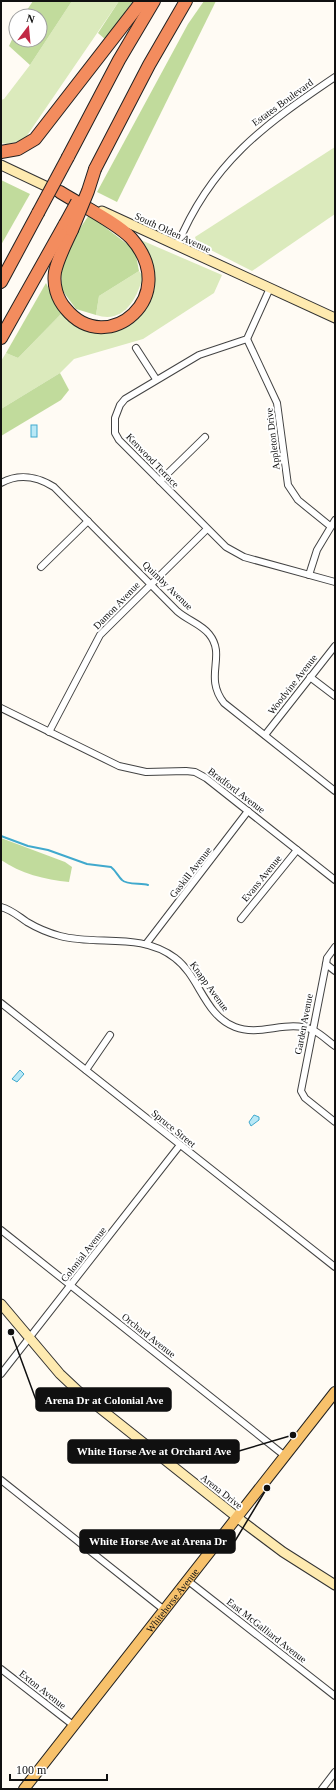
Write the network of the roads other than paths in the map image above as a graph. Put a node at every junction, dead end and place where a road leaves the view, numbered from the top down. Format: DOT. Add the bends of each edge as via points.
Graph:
graph roads {
  1 [pos="142,1"];
  2 [pos="154,1"];
  3 [pos="186,1"];
  4 [pos="335,77"];
  5 [pos="1,152"];
  6 [pos="1,165"];
  7 [pos="60,192"];
  8 [pos="68,227"];
  9 [pos="177,246"];
  10 [pos="1,282"];
  11 [pos="270,288"];
  12 [pos="335,318"];
  13 [pos="1,338"];
  14 [pos="247,339"];
  15 [pos="136,348"];
  16 [pos="156,379"];
  17 [pos="205,438"];
  18 [pos="160,481"];
  19 [pos="1,483"];
  20 [pos="335,520"];
  21 [pos="88,521"];
  22 [pos="330,526"];
  23 [pos="207,528"];
  24 [pos="41,567"];
  25 [pos="309,575"];
  26 [pos="335,582"];
  27 [pos="151,583"];
  28 [pos="335,646"];
  29 [pos="310,677"];
  30 [pos="335,696"];
  31 [pos="1,708"];
  32 [pos="49,732"];
  33 [pos="265,735"];
  34 [pos="335,791"];
  35 [pos="248,812"];
  36 [pos="297,850"];
  37 [pos="335,880"];
  38 [pos="1,907"];
  39 [pos="241,919"];
  40 [pos="146,944"];
  41 [pos="335,947"];
  42 [pos="326,964"];
  43 [pos="335,971"];
  44 [pos="1,1003"];
  45 [pos="312,1030"];
  46 [pos="110,1035"];
  47 [pos="335,1046"];
  48 [pos="86,1070"];
  49 [pos="335,1122"];
  50 [pos="180,1145"];
  51 [pos="1,1230"];
  52 [pos="335,1267"];
  53 [pos="70,1285"];
  54 [pos="1,1304"];
  55 [pos="30,1338"];
  56 [pos="1,1374"];
  57 [pos="334,1396"];
  58 [pos="286,1456"];
  59 [pos="1,1480"];
  60 [pos="236,1517"];
  61 [pos="187,1580"];
  62 [pos="335,1586"];
  63 [pos="163,1609"];
  64 [pos="1,1669"];
  65 [pos="335,1696"];
  66 [pos="73,1725"];
  67 [pos="335,1772"];
  68 [pos="24,1789"];
  69 [pos="322,1789"];
  1 -- 5 [label="highway" via="35,139 18,149"];
  2 -- 10 [label="highway, bridge" via="119,60"];
  3 -- 8 [label="highway, bridge" via="149,65"];
  4 -- 9 [label="street, Estates Boulevard" via="268,124 235,154 196,208"];
  6 -- 7 [label="main road, South Olden Avenue"];
  7 -- 8 [label="highway" via="123,231 143,256 148,274 147,294 138,310 124,321 108,326 90,325 75,318 63,305 56,290 55,273"];
  7 -- 9 [label="main road, South Olden Avenue"];
  8 -- 13 [label="highway"];
  9 -- 11 [label="main road, South Olden Avenue"];
  11 -- 12 [label="main road, South Olden Avenue"];
  11 -- 14 [label="street"];
  14 -- 16 [label="street, Kenwood Terrace" via="198,355"];
  14 -- 22 [label="street, Appleton Drive" via="277,403 288,485 298,500"];
  15 -- 16 [label="street"];
  16 -- 18 [label="street, Kenwood Terrace" via="125,399 114,418 114,425 119,440"];
  17 -- 18 [label="street"];
  18 -- 23 [label="street, Kenwood Terrace"];
  19 -- 21 [label="street, Quimby Avenue" via="25,477 41,480 54,487"];
  20 -- 22 [label="street"];
  21 -- 24 [label="street"];
  21 -- 27 [label="street, Quimby Avenue"];
  22 -- 25 [label="street" via="316,550"];
  23 -- 25 [label="street, Kenwood Terrace" via="226,547 244,557"];
  23 -- 27 [label="street, Damon Avenue"];
  25 -- 26 [label="street, Kenwood Terrace"];
  27 -- 32 [label="street, Damon Avenue" via="100,635"];
  27 -- 33 [label="street, Quimby Avenue" via="178,612 209,634 216,646 214,682 219,697"];
  28 -- 29 [label="street, Woodvine Avenue"];
  29 -- 30 [label="street"];
  29 -- 33 [label="street, Woodvine Avenue"];
  31 -- 32 [label="street, Bradford Avenue"];
  32 -- 35 [label="street, Bradford Avenue" via="119,766 146,772 195,772"];
  33 -- 34 [label="street, Quimby Avenue"];
  35 -- 36 [label="street, Bradford Avenue"];
  35 -- 40 [label="street, Gaskill Avenue"];
  36 -- 37 [label="street, Bradford Avenue"];
  36 -- 39 [label="street, Evans Avenue"];
  38 -- 40 [label="street, Knapp Avenue" via="13,911 38,928 61,937"];
  40 -- 45 [label="street, Knapp Avenue" via="166,952 182,965 213,1011 236,1028 255,1031 287,1026"];
  41 -- 42 [label="street, Garden Avenue"];
  42 -- 43 [label="street"];
  42 -- 45 [label="street, Garden Avenue"];
  44 -- 48 [label="street, Spruce Street"];
  45 -- 47 [label="street, Knapp Avenue"];
  45 -- 49 [label="street, Garden Avenue" via="301,1091 305,1098"];
  46 -- 48 [label="street"];
  48 -- 50 [label="street, Spruce Street"];
  50 -- 52 [label="street, Spruce Street"];
  50 -- 53 [label="street, Colonial Avenue"];
  51 -- 53 [label="street, Orchard Avenue"];
  53 -- 55 [label="street, Colonial Avenue"];
  53 -- 58 [label="street, Orchard Avenue"];
  54 -- 55 [label="main road, Arena Drive"];
  55 -- 56 [label="street, Colonial Avenue"];
  55 -- 60 [label="main road, Arena Drive" via="77,1390"];
  57 -- 58 [label="main road, Whitehorse Avenue"];
  58 -- 60 [label="main road, Whitehorse Avenue"];
  59 -- 63 [label="street"];
  60 -- 61 [label="main road, Whitehorse Avenue"];
  60 -- 62 [label="main road, Arena Drive"];
  61 -- 63 [label="main road, Whitehorse Avenue"];
  61 -- 65 [label="street, East McGalliard Avenue"];
  63 -- 66 [label="main road, Whitehorse Avenue"];
  64 -- 66 [label="street, Exton Avenue"];
  66 -- 68 [label="main road, Whitehorse Avenue"];
  67 -- 69 [label="street"];
}
